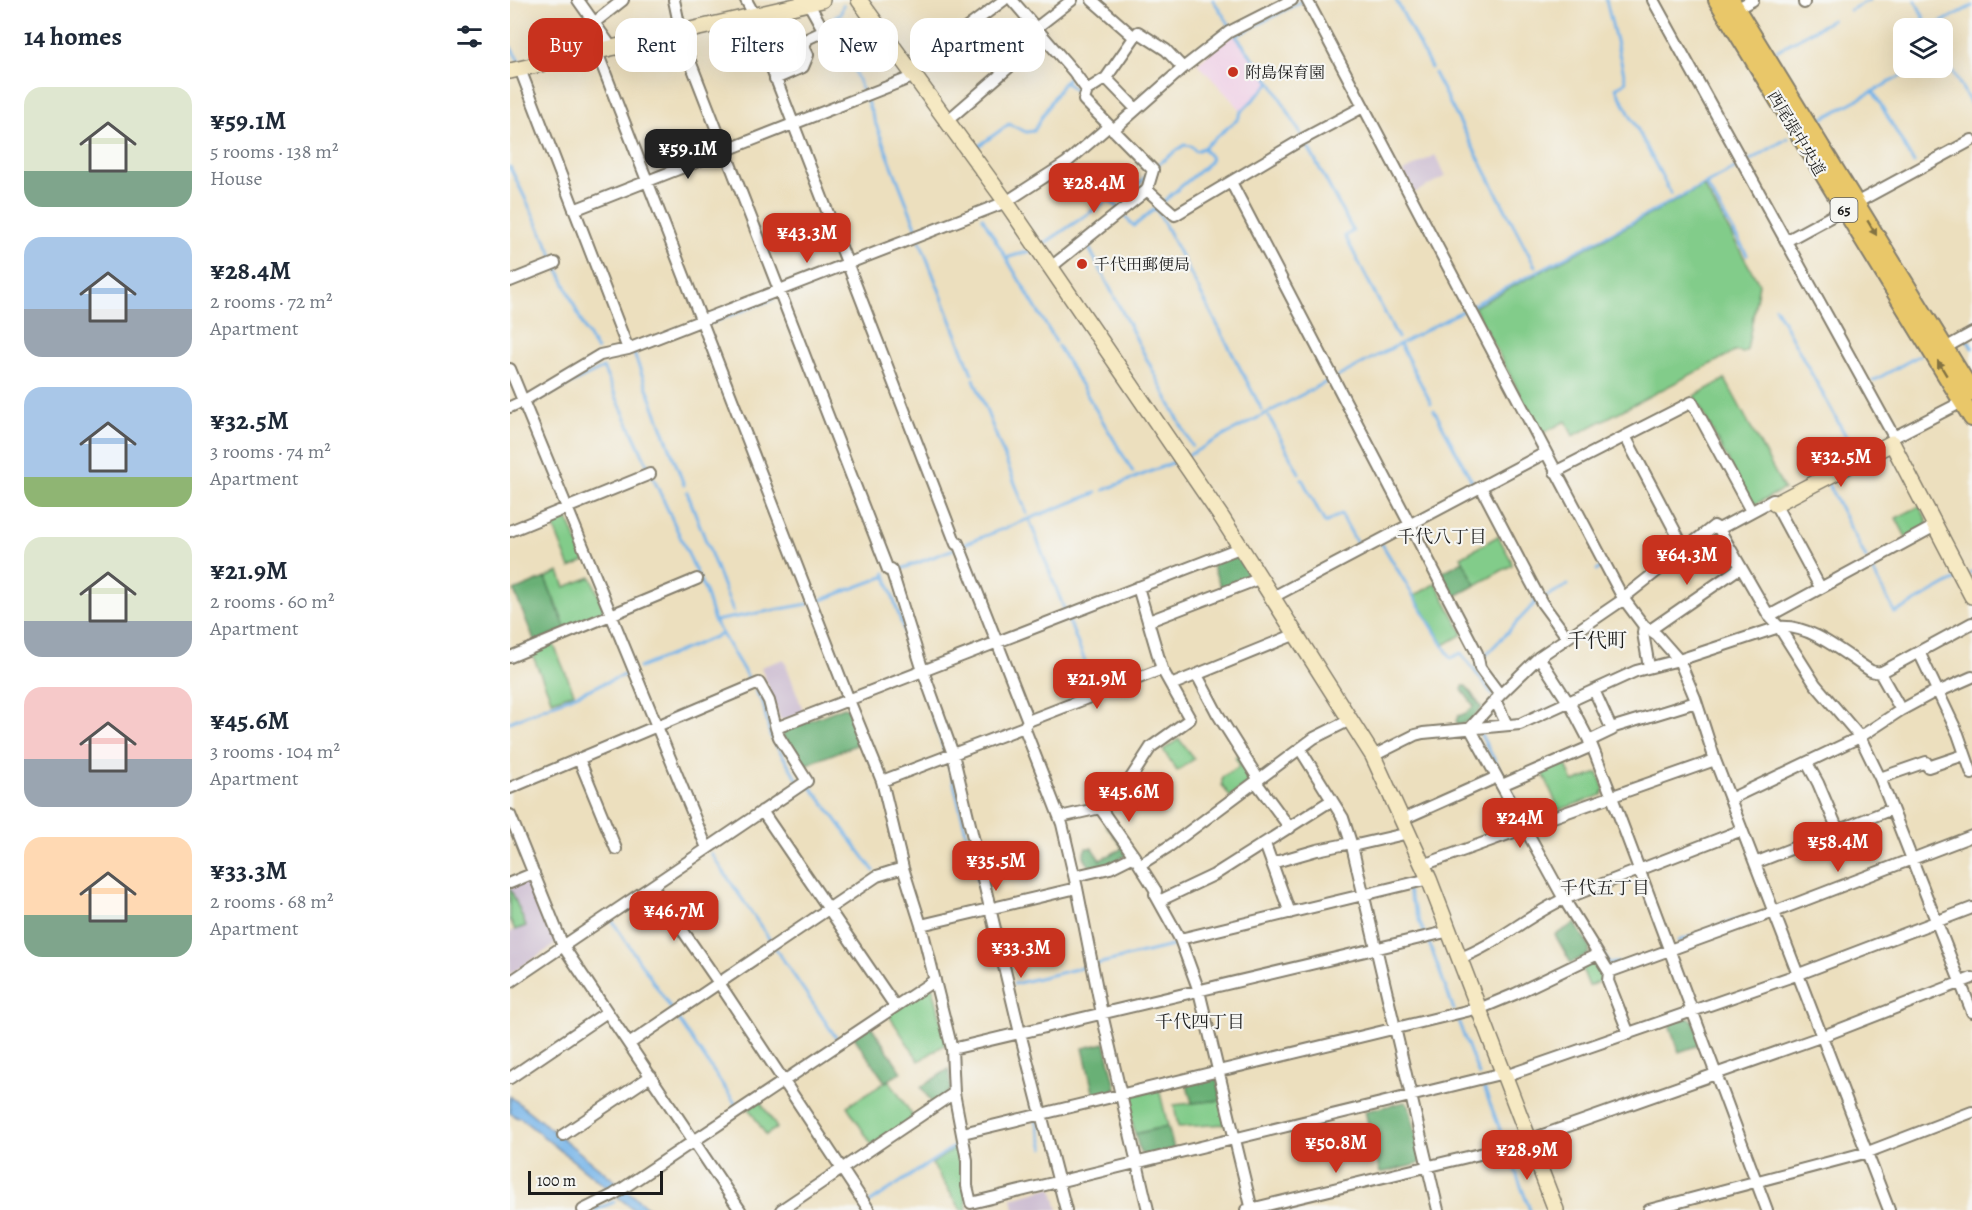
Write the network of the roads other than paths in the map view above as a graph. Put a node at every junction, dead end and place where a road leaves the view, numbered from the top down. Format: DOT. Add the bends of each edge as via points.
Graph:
graph roads {
  1 [pos="578,0"];
  2 [pos="623,0"];
  3 [pos="674,0"];
  4 [pos="746,0"];
  5 [pos="859,0"];
  6 [pos="1004,0"];
  7 [pos="1012,0"];
  8 [pos="1072,0"];
  9 [pos="1092,0"];
  10 [pos="1292,0"];
  11 [pos="1307,0"];
  12 [pos="1653,0"];
  13 [pos="1717,0"];
  14 [pos="1753,0"];
  15 [pos="816,2"];
  16 [pos="1734,4"];
  17 [pos="753,16"];
  18 [pos="593,18"];
  19 [pos="601,18"];
  20 [pos="678,18"];
  21 [pos="1027,18"];
  22 [pos="1045,21"];
  23 [pos="697,29"];
  24 [pos="603,33"];
  25 [pos="1134,37"];
  26 [pos="1045,38"];
  27 [pos="615,47"];
  28 [pos="612,48"];
  29 [pos="603,50"];
  30 [pos="603,67"];
  31 [pos="1183,68"];
  32 [pos="515,70"];
  33 [pos="693,72"];
  34 [pos="1004,72"];
  35 [pos="912,73"];
  36 [pos="1106,78"];
  37 [pos="775,79"];
  38 [pos="1087,90"];
  39 [pos="1363,107"];
  40 [pos="1136,109"];
  41 [pos="947,121"];
  42 [pos="793,125"];
  43 [pos="1111,128"];
  44 [pos="1972,140"];
  45 [pos="722,152"];
  46 [pos="647,181"];
  47 [pos="1231,182"];
  48 [pos="1148,190"];
  49 [pos="1006,202"];
  50 [pos="1850,206"];
  51 [pos="574,210"];
  52 [pos="1786,241"];
  53 [pos="555,263"];
  54 [pos="847,264"];
  55 [pos="1051,267"];
  56 [pos="510,281"];
  57 [pos="777,291"];
  58 [pos="701,321"];
  59 [pos="1972,333"];
  60 [pos="1945,348"];
  61 [pos="627,349"];
  62 [pos="510,369"];
  63 [pos="1967,397"];
  64 [pos="524,401"];
  65 [pos="510,407"];
  66 [pos="1972,418"];
  67 [pos="1625,436"];
  68 [pos="1893,440"];
  69 [pos="1545,453"];
  70 [pos="1555,472"];
  71 [pos="650,474"];
  72 [pos="1481,487"];
  73 [pos="1775,504"];
  74 [pos="567,508"];
  75 [pos="1750,511"];
  76 [pos="1410,524"];
  77 [pos="1935,526"];
  78 [pos="1719,529"];
  79 [pos="510,531"];
  80 [pos="1242,547"];
  81 [pos="1684,548"];
  82 [pos="1741,567"];
  83 [pos="1261,578"];
  84 [pos="697,579"];
  85 [pos="1138,587"];
  86 [pos="1820,587"];
  87 [pos="1972,596"];
  88 [pos="1273,597"];
  89 [pos="1623,599"];
  90 [pos="611,615"];
  91 [pos="1768,616"];
  92 [pos="1149,621"];
  93 [pos="1972,623"];
  94 [pos="1779,627"];
  95 [pos="1647,628"];
  96 [pos="1296,634"];
  97 [pos="1567,637"];
  98 [pos="997,642"];
  99 [pos="1919,652"];
  100 [pos="510,657"];
  101 [pos="1539,657"];
  102 [pos="1679,660"];
  103 [pos="1649,667"];
  104 [pos="1162,669"];
  105 [pos="923,671"];
  106 [pos="1880,673"];
  107 [pos="1197,675"];
  108 [pos="1972,677"];
  109 [pos="1171,685"];
  110 [pos="1593,690"];
  111 [pos="1938,691"];
  112 [pos="1498,697"];
  113 [pos="849,700"];
  114 [pos="1568,702"];
  115 [pos="1696,702"];
  116 [pos="1901,710"];
  117 [pos="1350,720"];
  118 [pos="1026,724"];
  119 [pos="1507,725"];
  120 [pos="657,727"];
  121 [pos="776,728"];
  122 [pos="1470,728"];
  123 [pos="1611,728"];
  124 [pos="1860,737"];
  125 [pos="1591,743"];
  126 [pos="1300,749"];
  127 [pos="953,754"];
  128 [pos="1964,755"];
  129 [pos="1373,756"];
  130 [pos="579,759"];
  131 [pos="1715,760"];
  132 [pos="1807,763"];
  133 [pos="1972,774"];
  134 [pos="1880,778"];
  135 [pos="882,781"];
  136 [pos="1257,781"];
  137 [pos="1499,781"];
  138 [pos="510,788"];
  139 [pos="1612,797"];
  140 [pos="1730,799"];
  141 [pos="1332,800"];
  142 [pos="1100,807"];
  143 [pos="1892,809"];
  144 [pos="762,811"];
  145 [pos="510,815"];
  146 [pos="1060,817"];
  147 [pos="1406,826"];
  148 [pos="1290,828"];
  149 [pos="1525,828"];
  150 [pos="1742,830"];
  151 [pos="1838,830"];
  152 [pos="1972,836"];
  153 [pos="1265,844"];
  154 [pos="1352,844"];
  155 [pos="707,848"];
  156 [pos="616,849"];
  157 [pos="1912,859"];
  158 [pos="1137,860"];
  159 [pos="1272,862"];
  160 [pos="1755,863"];
  161 [pos="903,868"];
  162 [pos="1640,869"];
  163 [pos="1426,872"];
  164 [pos="534,873"];
  165 [pos="1075,876"];
  166 [pos="510,883"];
  167 [pos="652,886"];
  168 [pos="1077,888"];
  169 [pos="1364,894"];
  170 [pos="1564,898"];
  171 [pos="1159,901"];
  172 [pos="990,908"];
  173 [pos="1972,908"];
  174 [pos="828,909"];
  175 [pos="1290,912"];
  176 [pos="1774,912"];
  177 [pos="1936,922"];
  178 [pos="921,925"];
  179 [pos="1450,931"];
  180 [pos="1180,939"];
  181 [pos="563,946"];
  182 [pos="1377,948"];
  183 [pos="1671,950"];
  184 [pos="1598,954"];
  185 [pos="1460,958"];
  186 [pos="1609,972"];
  187 [pos="1799,974"];
  188 [pos="1972,978"];
  189 [pos="934,980"];
  190 [pos="510,982"];
  191 [pos="1960,982"];
  192 [pos="719,983"];
  193 [pos="1199,991"];
  194 [pos="895,1006"];
  195 [pos="1479,1008"];
  196 [pos="1693,1011"];
  197 [pos="607,1012"];
  198 [pos="1972,1012"];
  199 [pos="1102,1014"];
  200 [pos="1396,1028"];
  201 [pos="1020,1033"];
  202 [pos="1629,1034"];
  203 [pos="1823,1036"];
  204 [pos="629,1044"];
  205 [pos="952,1049"];
  206 [pos="1219,1070"];
  207 [pos="1717,1074"];
  208 [pos="1504,1075"];
  209 [pos="651,1076"];
  210 [pos="510,1078"];
  211 [pos="783,1081"];
  212 [pos="954,1093"];
  213 [pos="1121,1094"];
  214 [pos="1412,1096"];
  215 [pos="1972,1112"];
  216 [pos="1042,1114"];
  217 [pos="963,1133"];
  218 [pos="563,1135"];
  219 [pos="1235,1139"];
  220 [pos="695,1140"];
  221 [pos="1529,1140"];
  222 [pos="1868,1152"];
  223 [pos="1137,1163"];
  224 [pos="1428,1166"];
  225 [pos="842,1169"];
  226 [pos="1755,1181"];
  227 [pos="1059,1182"];
  228 [pos="583,1210"];
  229 [pos="740,1210"];
  230 [pos="781,1210"];
  231 [pos="869,1210"];
  232 [pos="1066,1210"];
  233 [pos="1148,1210"];
  234 [pos="1250,1210"];
  235 [pos="1438,1210"];
  236 [pos="1556,1210"];
  237 [pos="1649,1210"];
  238 [pos="1767,1210"];
  239 [pos="1889,1210"];
  1 -- 18 [label="street"];
  2 -- 19 [label="street"];
  3 -- 20 [label="street"];
  4 -- 17 [label="street"];
  5 -- 35 [label="street"];
  6 -- 35 [label="street"];
  7 -- 21 [label="street"];
  8 -- 22 [label="street"];
  9 -- 25 [label="street"];
  10 -- 31 [label="street" via="1229,32"];
  11 -- 39 [label="street"];
  12 -- 52 [label="street"];
  13 -- 50 [label="main road, 西尾張中央道 / 65"];
  14 -- 16 [label="street"];
  15 -- 17 [label="street"];
  15 -- 37 [label="street" via="824,31 807,39 804,47 808,56 803,68"];
  16 -- 50 [label="main road, 西尾張中央道 / 65"];
  17 -- 23 [label="street"];
  17 -- 37 [label="street"];
  24 -- 28 [label="street"];
  25 -- 31 [label="street" via="1138,32 1166,50"];
  25 -- 36 [label="street"];
  26 -- 38 [label="street"];
  27 -- 28 [label="street"];
  28 -- 29 [label="street"];
  30 -- 46 [label="street"];
  31 -- 40 [label="street"];
  32 -- 51 [label="street"];
  33 -- 45 [label="street"];
  34 -- 41 [label="street"];
  35 -- 41 [label="street"];
  35 -- 42 [label="street"];
  36 -- 38 [label="street"];
  36 -- 40 [label="street"];
  37 -- 42 [label="street"];
  38 -- 43 [label="street" via="1084,100"];
  39 -- 47 [label="street"];
  39 -- 69 [label="street"];
  40 -- 43 [label="street"];
  41 -- 49 [label="street"];
  42 -- 45 [label="street"];
  42 -- 54 [label="street"];
  43 -- 48 [label="street" via="1153,170"];
  43 -- 49 [label="street"];
  44 -- 50 [label="street"];
  45 -- 46 [label="street"];
  45 -- 57 [label="street"];
  46 -- 51 [label="street"];
  46 -- 58 [label="street"];
  47 -- 48 [label="street" via="1175,215"];
  47 -- 76 [label="street"];
  48 -- 55 [label="street"];
  49 -- 54 [label="street"];
  49 -- 55 [label="street"];
  50 -- 52 [label="street"];
  50 -- 60 [label="main road, 西尾張中央道 / 65, one-way"];
  63 -- 50 [label="main road, 西尾張中央道 / 65, one-way"];
  51 -- 61 [label="street"];
  52 -- 68 [label="street"];
  53 -- 56 [label="street"];
  54 -- 57 [label="street"];
  54 -- 98 [label="street"];
  55 -- 80 [label="street"];
  57 -- 58 [label="street"];
  57 -- 105 [label="street" via="890,570"];
  58 -- 61 [label="street"];
  58 -- 113 [label="street"];
  59 -- 60 [label="street"];
  60 -- 63 [label="main road, 西尾張中央道 / 65"];
  61 -- 64 [label="street" via="600,355"];
  62 -- 64 [label="street"];
  63 -- 66 [label="main road, 西尾張中央道 / 65"];
  63 -- 68 [label="street"];
  64 -- 65 [label="street"];
  64 -- 74 [label="street"];
  67 -- 70 [label="street"];
  67 -- 75 [label="street" via="1692,402"];
  67 -- 81 [label="street"];
  68 -- 73 [label="street"];
  68 -- 77 [label="street"];
  69 -- 70 [label="street"];
  69 -- 72 [label="street"];
  70 -- 89 [label="street"];
  71 -- 74 [label="street"];
  72 -- 76 [label="street"];
  72 -- 97 [label="street" via="1542,603"];
  73 -- 75 [label="street" via="1773,500"];
  73 -- 86 [label="street"];
  74 -- 79 [label="street"];
  74 -- 90 [label="street"];
  75 -- 78 [label="street"];
  76 -- 88 [label="street"];
  76 -- 112 [label="street"];
  77 -- 86 [label="street"];
  77 -- 87 [label="street"];
  78 -- 81 [label="street" via="1714,526"];
  78 -- 82 [label="street"];
  80 -- 83 [label="street"];
  80 -- 85 [label="street"];
  81 -- 89 [label="street"];
  82 -- 91 [label="street"];
  82 -- 95 [label="street"];
  83 -- 88 [label="street"];
  83 -- 92 [label="street"];
  84 -- 90 [label="street"];
  85 -- 92 [label="street"];
  85 -- 98 [label="street"];
  86 -- 91 [label="street"];
  88 -- 96 [label="street"];
  89 -- 95 [label="street"];
  89 -- 97 [label="street"];
  90 -- 100 [label="street"];
  90 -- 120 [label="street"];
  91 -- 94 [label="street"];
  92 -- 104 [label="street"];
  93 -- 99 [label="street"];
  94 -- 102 [label="street"];
  94 -- 106 [label="street" via="1804,629"];
  94 -- 124 [label="street" via="1815,684"];
  95 -- 102 [label="street"];
  95 -- 103 [label="street" via="1643,633"];
  96 -- 107 [label="street"];
  96 -- 117 [label="street"];
  97 -- 101 [label="street"];
  98 -- 105 [label="street"];
  98 -- 118 [label="street"];
  99 -- 106 [label="street"];
  99 -- 111 [label="street"];
  101 -- 112 [label="street"];
  101 -- 114 [label="street"];
  102 -- 103 [label="street"];
  102 -- 115 [label="street"];
  103 -- 110 [label="street"];
  104 -- 109 [label="street"];
  104 -- 118 [label="street"];
  105 -- 113 [label="street"];
  105 -- 127 [label="street"];
  106 -- 116 [label="street"];
  107 -- 109 [label="street"];
  107 -- 136 [label="street"];
  108 -- 111 [label="street"];
  109 -- 142 [label="street" via="1190,719 1151,747 1125,787"];
  110 -- 114 [label="street"];
  110 -- 123 [label="street"];
  111 -- 116 [label="street"];
  111 -- 128 [label="street"];
  112 -- 119 [label="street"];
  112 -- 122 [label="street"];
  113 -- 121 [label="street"];
  113 -- 135 [label="street"];
  114 -- 119 [label="street" via="1520,724"];
  114 -- 125 [label="street"];
  115 -- 123 [label="street"];
  115 -- 131 [label="street"];
  116 -- 124 [label="street"];
  117 -- 126 [label="street"];
  117 -- 129 [label="street"];
  118 -- 127 [label="street"];
  118 -- 146 [label="street"];
  119 -- 122 [label="street"];
  120 -- 121 [label="street" via="759,683"];
  120 -- 130 [label="street"];
  120 -- 155 [label="street"];
  121 -- 144 [label="street" via="807,781"];
  122 -- 129 [label="street" via="1415,735"];
  122 -- 137 [label="street"];
  123 -- 125 [label="street"];
  124 -- 132 [label="street"];
  124 -- 134 [label="street"];
  125 -- 137 [label="street"];
  125 -- 139 [label="street"];
  126 -- 136 [label="street"];
  126 -- 141 [label="street"];
  127 -- 135 [label="street"];
  127 -- 172 [label="street"];
  128 -- 133 [label="street"];
  128 -- 134 [label="street" via="1928,767 1926,762"];
  129 -- 147 [label="street"];
  130 -- 138 [label="street"];
  130 -- 156 [label="street"];
  131 -- 139 [label="street"];
  131 -- 140 [label="street"];
  132 -- 140 [label="street"];
  132 -- 151 [label="street"];
  134 -- 143 [label="street"];
  135 -- 161 [label="street"];
  136 -- 148 [label="street"];
  136 -- 158 [label="street" via="1171,845"];
  137 -- 147 [label="street"];
  137 -- 149 [label="street"];
  139 -- 149 [label="street"];
  139 -- 162 [label="street"];
  140 -- 150 [label="street"];
  141 -- 148 [label="street"];
  141 -- 154 [label="street"];
  142 -- 146 [label="street"];
  142 -- 158 [label="street"];
  143 -- 151 [label="street"];
  143 -- 157 [label="street"];
  144 -- 155 [label="street"];
  144 -- 174 [label="street"];
  145 -- 164 [label="street"];
  146 -- 165 [label="street"];
  147 -- 154 [label="street"];
  147 -- 163 [label="street"];
  148 -- 153 [label="street"];
  149 -- 163 [label="street"];
  149 -- 170 [label="street"];
  150 -- 160 [label="street"];
  150 -- 162 [label="street"];
  151 -- 160 [label="street"];
  152 -- 157 [label="street"];
  153 -- 159 [label="street"];
  153 -- 171 [label="street" via="1215,875"];
  154 -- 159 [label="street"];
  154 -- 169 [label="street"];
  155 -- 167 [label="street"];
  157 -- 176 [label="street"];
  157 -- 177 [label="street"];
  158 -- 165 [label="street"];
  158 -- 171 [label="street"];
  159 -- 175 [label="street"];
  160 -- 176 [label="street"];
  161 -- 174 [label="street" via="877,876"];
  161 -- 178 [label="street"];
  162 -- 170 [label="street"];
  162 -- 183 [label="street"];
  163 -- 169 [label="street"];
  163 -- 179 [label="street"];
  164 -- 166 [label="street"];
  164 -- 181 [label="street"];
  165 -- 168 [label="street"];
  167 -- 181 [label="street"];
  167 -- 192 [label="street"];
  168 -- 172 [label="street"];
  168 -- 199 [label="street"];
  169 -- 175 [label="street"];
  169 -- 182 [label="street"];
  170 -- 184 [label="street"];
  170 -- 185 [label="street" via="1481,950"];
  171 -- 180 [label="street"];
  172 -- 178 [label="street"];
  172 -- 201 [label="street"];
  173 -- 177 [label="street"];
  174 -- 192 [label="street"];
  174 -- 194 [label="street"];
  175 -- 180 [label="street"];
  176 -- 183 [label="street"];
  176 -- 187 [label="street"];
  177 -- 187 [label="street"];
  177 -- 191 [label="street"];
  178 -- 189 [label="street"];
  179 -- 182 [label="street"];
  179 -- 185 [label="street"];
  180 -- 193 [label="street"];
  181 -- 190 [label="street"];
  181 -- 197 [label="street"];
  182 -- 193 [label="street"];
  182 -- 200 [label="street"];
  183 -- 186 [label="street"];
  183 -- 196 [label="street"];
  184 -- 186 [label="street"];
  184 -- 195 [label="street"];
  185 -- 195 [label="street"];
  186 -- 202 [label="street" via="1608,981"];
  187 -- 196 [label="street"];
  187 -- 203 [label="street"];
  188 -- 191 [label="street"];
  189 -- 194 [label="street"];
  189 -- 205 [label="street"];
  191 -- 198 [label="street"];
  191 -- 203 [label="street"];
  192 -- 204 [label="street"];
  192 -- 211 [label="street"];
  193 -- 199 [label="street"];
  193 -- 206 [label="street"];
  194 -- 211 [label="street"];
  195 -- 200 [label="street"];
  195 -- 208 [label="street"];
  196 -- 202 [label="street"];
  196 -- 207 [label="street"];
  197 -- 204 [label="street"];
  197 -- 210 [label="street"];
  199 -- 201 [label="street"];
  199 -- 213 [label="street"];
  200 -- 206 [label="street"];
  200 -- 214 [label="street"];
  201 -- 205 [label="street"];
  201 -- 216 [label="street"];
  202 -- 208 [label="street"];
  203 -- 207 [label="street"];
  203 -- 222 [label="street"];
  204 -- 209 [label="street"];
  205 -- 212 [label="street"];
  206 -- 213 [label="street"];
  206 -- 219 [label="street"];
  207 -- 221 [label="street"];
  207 -- 226 [label="street"];
  208 -- 214 [label="street"];
  208 -- 221 [label="street"];
  209 -- 218 [label="street"];
  209 -- 220 [label="street"];
  211 -- 220 [label="street"];
  211 -- 225 [label="street"];
  212 -- 217 [label="street"];
  212 -- 225 [label="street"];
  213 -- 216 [label="street"];
  213 -- 223 [label="street"];
  214 -- 219 [label="street"];
  214 -- 224 [label="street"];
  215 -- 222 [label="street"];
  216 -- 217 [label="street"];
  216 -- 227 [label="street"];
  217 -- 227 [label="street" via="970,1203"];
  219 -- 223 [label="street"];
  219 -- 234 [label="street"];
  220 -- 228 [label="street" via="613,1195"];
  220 -- 229 [label="street"];
  221 -- 224 [label="street"];
  221 -- 236 [label="street"];
  222 -- 226 [label="street"];
  222 -- 239 [label="street"];
  223 -- 227 [label="street"];
  223 -- 233 [label="street"];
  224 -- 234 [label="street"];
  224 -- 235 [label="street"];
  225 -- 230 [label="street"];
  225 -- 231 [label="street"];
  226 -- 237 [label="street"];
  226 -- 238 [label="street"];
  227 -- 232 [label="street"];
}
